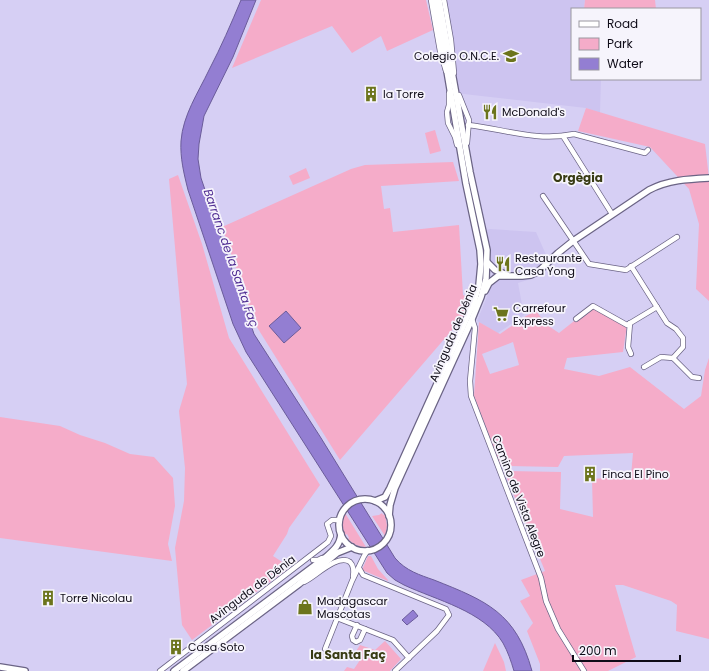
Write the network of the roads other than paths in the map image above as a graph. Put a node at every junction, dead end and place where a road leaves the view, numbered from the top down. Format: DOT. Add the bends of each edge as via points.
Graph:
graph roads {
  1 [pos="431,0"];
  2 [pos="435,0"];
  3 [pos="439,0"];
  4 [pos="444,0"];
  5 [pos="451,80"];
  6 [pos="456,112"];
  7 [pos="467,113"];
  8 [pos="447,117"];
  9 [pos="448,125"];
  10 [pos="468,125"];
  11 [pos="459,129"];
  12 [pos="563,136"];
  13 [pos="648,150"];
  14 [pos="466,151"];
  15 [pos="463,166"];
  16 [pos="709,178"];
  17 [pos="543,196"];
  18 [pos="612,214"];
  19 [pos="477,236"];
  20 [pos="677,237"];
  21 [pos="573,241"];
  22 [pos="487,262"];
  23 [pos="631,266"];
  24 [pos="487,272"];
  25 [pos="507,275"];
  26 [pos="481,297"];
  27 [pos="657,307"];
  28 [pos="472,319"];
  29 [pos="576,319"];
  30 [pos="630,323"];
  31 [pos="631,354"];
  32 [pos="673,358"];
  33 [pos="644,367"];
  34 [pos="699,378"];
  35 [pos="375,501"];
  36 [pos="389,516"];
  37 [pos="340,520"];
  38 [pos="341,534"];
  39 [pos="352,547"];
  40 [pos="369,550"];
  41 [pos="326,557"];
  42 [pos="312,558"];
  43 [pos="359,568"];
  44 [pos="363,575"];
  45 [pos="301,576"];
  46 [pos="353,579"];
  47 [pos="299,584"];
  48 [pos="337,618"];
  49 [pos="357,625"];
  50 [pos="365,629"];
  51 [pos="325,649"];
  52 [pos="409,658"];
  53 [pos="0,667"];
  54 [pos="25,671"];
  55 [pos="158,671"];
  56 [pos="174,671"];
  57 [pos="183,671"];
  58 [pos="395,671"];
  59 [pos="584,671"];
  1 -- 5 [label="street, Avinguda de Dénia" via="442,58"];
  2 -- 5 [label="main road, Avinguda de Dénia"];
  3 -- 5 [label="main road, Avinguda de Dénia"];
  4 -- 5 [label="street, Avinguda de Dénia" via="454,70"];
  5 -- 6 [label="main road, Avinguda de Dénia"];
  5 -- 7 [label="street, Avinguda de Dénia"];
  5 -- 8 [label="street, Avinguda de Dénia"];
  6 -- 7 [label="street"];
  6 -- 8 [label="street"];
  6 -- 11 [label="main road, Avinguda de Dénia"];
  7 -- 10 [label="street, Avinguda de Dénia"];
  8 -- 9 [label="street, Avinguda de Dénia"];
  9 -- 11 [label="street"];
  9 -- 15 [label="street, Avinguda de Dénia" via="455,137"];
  10 -- 11 [label="street"];
  10 -- 12 [label="street" via="516,134"];
  10 -- 14 [label="street, Avinguda de Dénia"];
  11 -- 14 [label="main road, Avinguda de Dénia"];
  11 -- 15 [label="main road, Avinguda de Dénia"];
  12 -- 13 [label="street" via="574,134 645,154"];
  12 -- 18 [label="street"];
  14 -- 22 [label="main road, Avinguda de Dénia" via="487,250"];
  15 -- 19 [label="main road, Avinguda de Dénia"];
  16 -- 18 [label="main road" via="660,184"];
  17 -- 21 [label="street"];
  18 -- 21 [label="main road"];
  19 -- 24 [label="main road" via="481,242 484,268"];
  19 -- 35 [label="main road, Avinguda de Dénia" via="481,264 474,302 390,488 385,497"];
  20 -- 23 [label="street"];
  21 -- 23 [label="street" via="589,264 626,270"];
  21 -- 25 [label="main road" via="539,271 531,275"];
  22 -- 24 [label="main road, Avinguda de Dénia"];
  22 -- 25 [label="main road" via="494,270"];
  23 -- 27 [label="street"];
  24 -- 25 [label="main road"];
  24 -- 26 [label="main road, Avinguda de Dénia"];
  25 -- 26 [label="main road" via="492,280"];
  26 -- 28 [label="main road, Avinguda de Dénia"];
  27 -- 30 [label="street"];
  27 -- 32 [label="street" via="667,323 683,338 683,347"];
  28 -- 36 [label="main road, Avinguda de Dénia" via="395,488"];
  28 -- 59 [label="street, Camino de Vista Alegre" via="475,328 471,396 541,578 546,601 558,629"];
  29 -- 30 [label="street" via="593,306 626,325"];
  30 -- 31 [label="street" via="628,347"];
  32 -- 33 [label="street" via="661,357"];
  32 -- 34 [label="street" via="692,377"];
  35 -- 36 [label="main road" via="383,506"];
  35 -- 37 [label="main road" via="353,502 344,510"];
  36 -- 40 [label="main road" via="390,529 386,540"];
  37 -- 38 [label="main road"];
  37 -- 42 [label="street, Avinguda de Dénia" via="329,521 327,527 330,539"];
  38 -- 39 [label="main road"];
  38 -- 41 [label="main road, Avinguda de Dénia" via="338,546"];
  39 -- 40 [label="main road"];
  39 -- 47 [label="main road" via="337,554"];
  40 -- 43 [label="street"];
  41 -- 42 [label="street" via="318,560"];
  41 -- 45 [label="main road, Avinguda de Dénia"];
  42 -- 45 [label="street" via="313,564"];
  42 -- 55 [label="street, Avinguda de Dénia"];
  43 -- 44 [label="street"];
  43 -- 46 [label="street"];
  44 -- 46 [label="street"];
  44 -- 52 [label="street" via="446,609 448,614 437,631"];
  45 -- 56 [label="main road, Avinguda de Dénia"];
  46 -- 47 [label="street" via="352,565 343,560 332,563"];
  46 -- 48 [label="street"];
  47 -- 57 [label="main road"];
  48 -- 49 [label="street"];
  48 -- 51 [label="street"];
  49 -- 50 [label="street"];
  49 -- 50 [label="street" via="352,636 356,642 360,640"];
  50 -- 52 [label="street" via="393,640"];
  52 -- 58 [label="street"];
  53 -- 54 [label="main road"];
}
